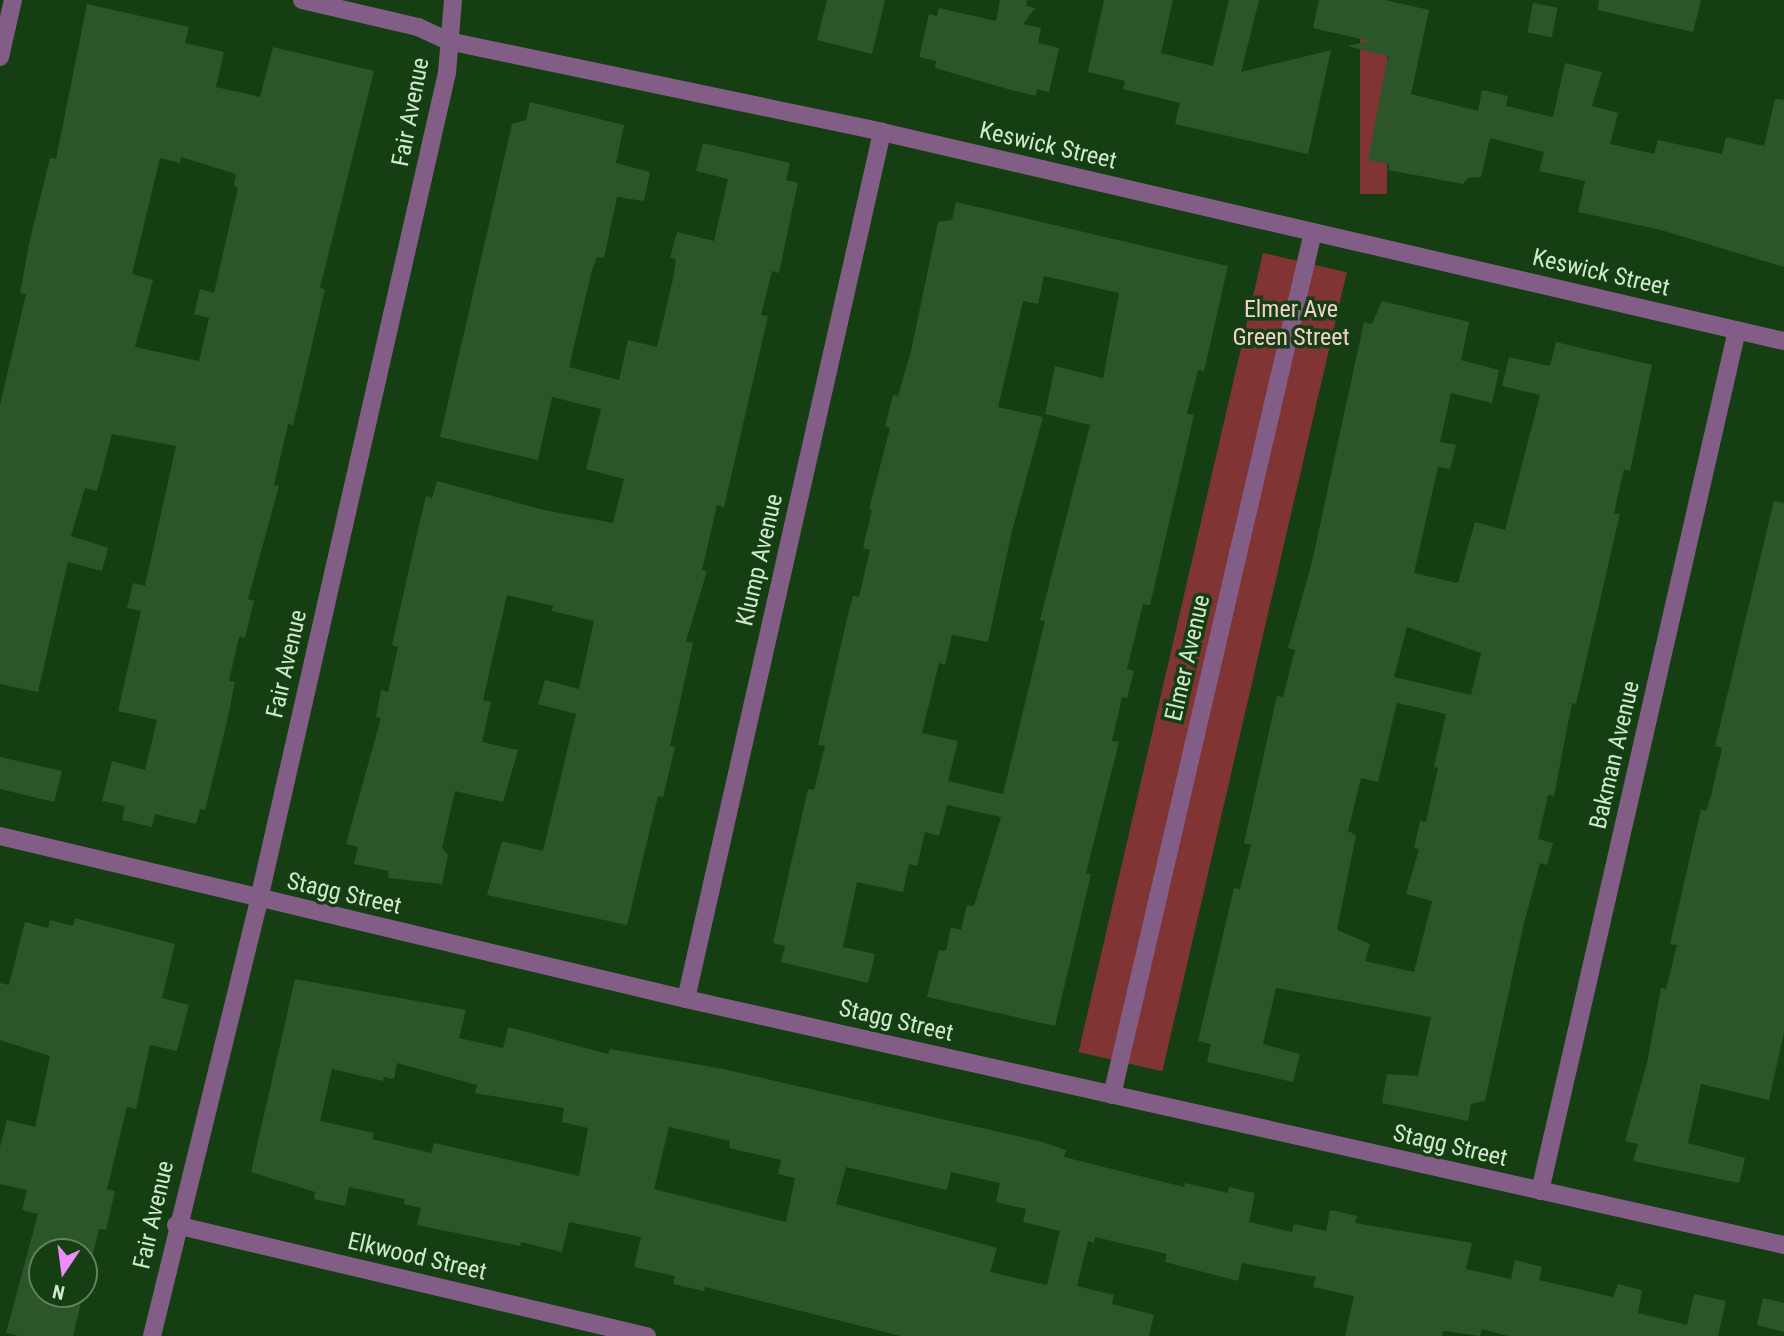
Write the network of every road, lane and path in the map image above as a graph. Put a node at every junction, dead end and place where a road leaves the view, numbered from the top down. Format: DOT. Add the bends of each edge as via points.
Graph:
graph roads {
  1 [pos="13,0"];
  2 [pos="302,0"];
  3 [pos="453,0"];
  4 [pos="449,41"];
  5 [pos="0,57"];
  6 [pos="882,132"];
  7 [pos="1313,232"];
  8 [pos="1737,330"];
  9 [pos="1784,341"];
  10 [pos="0,836"];
  11 [pos="259,899"];
  12 [pos="686,999"];
  13 [pos="1112,1095"];
  14 [pos="1540,1191"];
  15 [pos="176,1225"];
  16 [pos="1784,1245"];
  17 [pos="152,1336"];
  18 [pos="647,1336"];
  1 -- 5 [label="street"];
  2 -- 4 [label="street, Keswick Street" via="418,27"];
  3 -- 4 [label="street, Fair Avenue"];
  4 -- 6 [label="street, Keswick Street"];
  4 -- 11 [label="street, Fair Avenue" via="447,73"];
  6 -- 7 [label="street, Keswick Street"];
  6 -- 12 [label="street, Klump Avenue"];
  7 -- 8 [label="street, Keswick Street"];
  7 -- 13 [label="street, Elmer Avenue"];
  8 -- 9 [label="street, Keswick Street"];
  8 -- 14 [label="street, Bakman Avenue"];
  10 -- 11 [label="street, Stagg Street"];
  11 -- 12 [label="street, Stagg Street"];
  11 -- 15 [label="street, Fair Avenue"];
  12 -- 13 [label="street, Stagg Street"];
  13 -- 14 [label="street, Stagg Street"];
  14 -- 16 [label="street, Stagg Street"];
  15 -- 17 [label="street, Fair Avenue"];
  15 -- 18 [label="street, Elkwood Street"];
}
